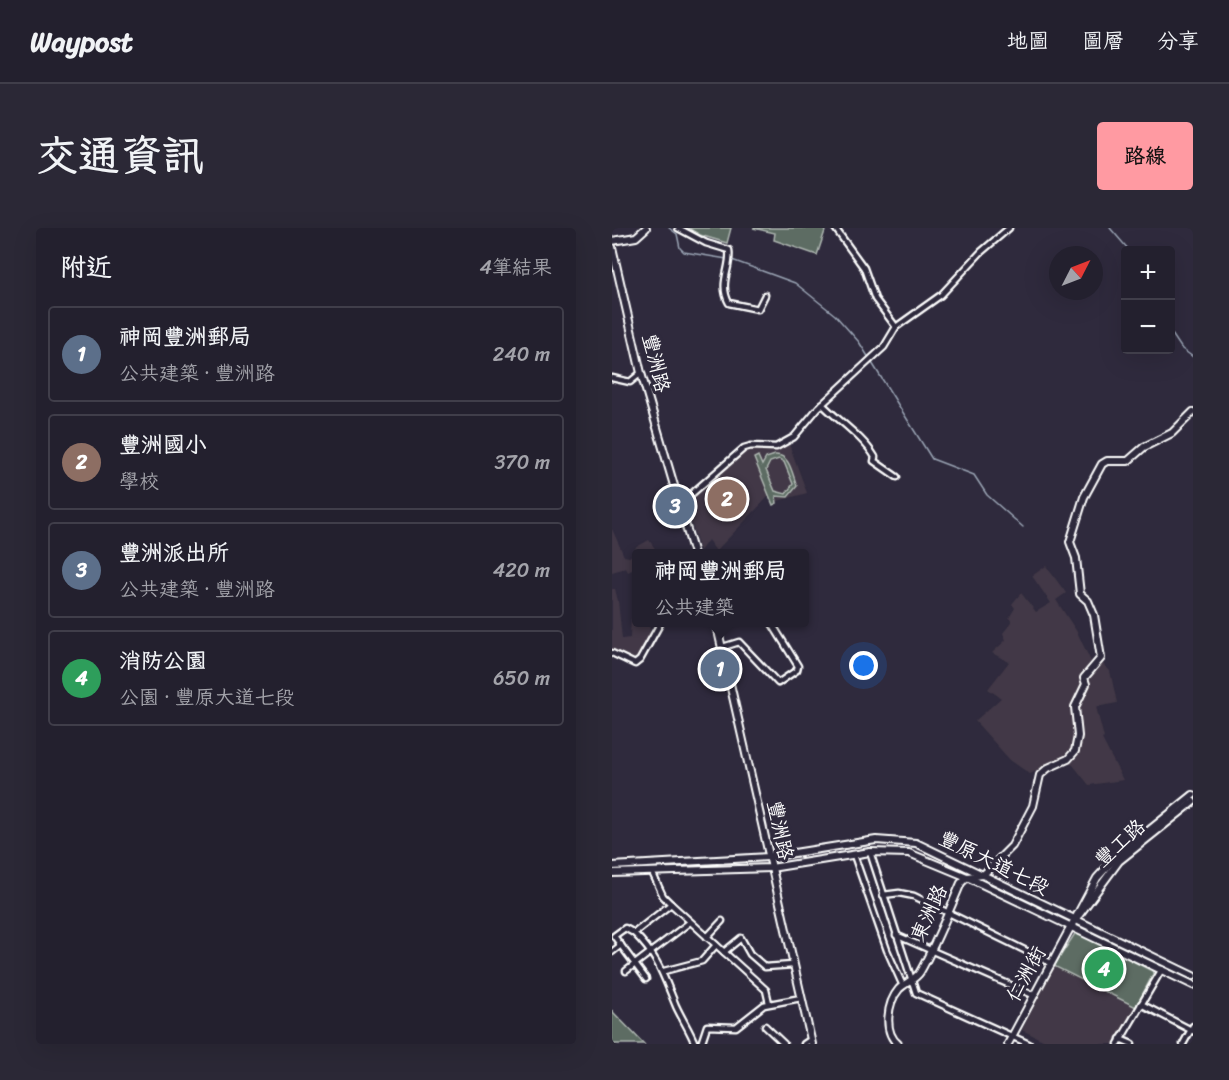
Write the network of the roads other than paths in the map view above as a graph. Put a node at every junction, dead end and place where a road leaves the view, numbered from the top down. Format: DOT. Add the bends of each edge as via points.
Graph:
graph roads {
  1 [pos="646,228"];
  2 [pos="678,228"];
  3 [pos="835,228"];
  4 [pos="1009,228"];
  5 [pos="612,241"];
  6 [pos="612,248"];
  7 [pos="765,295"];
  8 [pos="896,327"];
  9 [pos="641,373"];
  10 [pos="612,378"];
  11 [pos="822,404"];
  12 [pos="1193,412"];
  13 [pos="897,477"];
  14 [pos="680,504"];
  15 [pos="693,549"];
  16 [pos="658,627"];
  17 [pos="717,627"];
  18 [pos="774,627"];
  19 [pos="723,647"];
  20 [pos="612,653"];
  21 [pos="1193,795"];
  22 [pos="1193,802"];
  23 [pos="870,852"];
  24 [pos="854,855"];
  25 [pos="769,857"];
  26 [pos="612,866"];
  27 [pos="771,868"];
  28 [pos="652,872"];
  29 [pos="612,873"];
  30 [pos="983,875"];
  31 [pos="967,877"];
  32 [pos="883,895"];
  33 [pos="671,904"];
  34 [pos="947,915"];
  35 [pos="1074,920"];
  36 [pos="722,921"];
  37 [pos="690,922"];
  38 [pos="1070,927"];
  39 [pos="634,933"];
  40 [pos="896,935"];
  41 [pos="707,937"];
  42 [pos="621,945"];
  43 [pos="716,945"];
  44 [pos="931,949"];
  45 [pos="650,950"];
  46 [pos="612,952"];
  47 [pos="724,952"];
  48 [pos="634,963"];
  49 [pos="1051,963"];
  50 [pos="793,965"];
  51 [pos="1162,969"];
  52 [pos="626,971"];
  53 [pos="664,971"];
  54 [pos="1193,976"];
  55 [pos="646,979"];
  56 [pos="911,980"];
  57 [pos="1193,985"];
  58 [pos="903,986"];
  59 [pos="1033,995"];
  60 [pos="801,998"];
  61 [pos="769,1003"];
  62 [pos="1141,1004"];
  63 [pos="765,1026"];
  64 [pos="1192,1029"];
  65 [pos="1012,1036"];
  66 [pos="1119,1041"];
  67 [pos="809,1043"];
  68 [pos="695,1044"];
  69 [pos="701,1044"];
  70 [pos="784,1044"];
  71 [pos="898,1044"];
  72 [pos="1008,1044"];
  73 [pos="1029,1044"];
  74 [pos="1132,1044"];
  75 [pos="1183,1044"];
  1 -- 5 [label="street" via="636,237"];
  2 -- 7 [label="street" via="729,250 724,275 729,303 758,309"];
  3 -- 8 [label="street" via="864,268 875,299"];
  4 -- 8 [label="street" via="940,295"];
  6 -- 9 [label="street, 豐洲路"];
  8 -- 11 [label="street" via="884,347"];
  9 -- 10 [label="street" via="630,382"];
  9 -- 14 [label="street, 豐洲路"];
  11 -- 13 [label="street" via="844,427 866,442 874,461"];
  11 -- 14 [label="street" via="785,444 744,448"];
  12 -- 30 [label="street" via="1175,431 1144,447 1128,461 1102,464 1084,497 1070,542 1077,558 1079,591 1095,620 1101,660 1084,678 1086,684 1075,707 1075,751 1040,776 1037,796 1016,842"];
  14 -- 15 [label="street, 豐洲路"];
  16 -- 20 [label="street" via="635,664"];
  17 -- 19 [label="street, 豐洲路"];
  18 -- 19 [label="street" via="798,666 778,683 739,642"];
  19 -- 25 [label="street, 豐洲路"];
  21 -- 35 [label="street, 豐工路" via="1105,868"];
  22 -- 35 [label="street, 豐工路" via="1119,861"];
  23 -- 24 [label="street, 豐原大道七段"];
  23 -- 31 [label="street, 豐原大道七段" via="915,854"];
  23 -- 32 [label="street"];
  24 -- 27 [label="street, 豐原大道七段"];
  24 -- 58 [label="street"];
  25 -- 26 [label="street, 豐原大道七段"];
  25 -- 27 [label="street, 豐洲路"];
  25 -- 30 [label="street, 豐原大道七段" via="888,840 916,843"];
  27 -- 28 [label="street, 豐原大道七段"];
  27 -- 50 [label="street, 豐洲路"];
  28 -- 29 [label="street, 豐原大道七段"];
  28 -- 33 [label="street"];
  30 -- 31 [label="street, 東洲路"];
  30 -- 35 [label="street, 豐原大道七段"];
  31 -- 34 [label="street, 東洲路"];
  31 -- 38 [label="street, 豐原大道七段"];
  32 -- 34 [label="street" via="914,896"];
  32 -- 40 [label="street"];
  33 -- 37 [label="street"];
  33 -- 39 [label="street"];
  34 -- 44 [label="street, 東洲路"];
  34 -- 49 [label="street"];
  35 -- 38 [label="street, 仁洲街"];
  35 -- 54 [label="street, 豐原大道七段"];
  36 -- 41 [label="street"];
  37 -- 41 [label="street"];
  37 -- 45 [label="street"];
  38 -- 49 [label="street, 仁洲街"];
  38 -- 51 [label="street, 豐原大道七段"];
  39 -- 42 [label="street" via="625,928 614,936"];
  39 -- 45 [label="street"];
  40 -- 44 [label="street"];
  40 -- 56 [label="street"];
  41 -- 43 [label="street"];
  42 -- 46 [label="street"];
  42 -- 48 [label="street"];
  43 -- 47 [label="street"];
  43 -- 53 [label="street" via="702,961"];
  44 -- 56 [label="street, 東洲路" via="919,975"];
  44 -- 59 [label="street"];
  45 -- 48 [label="street"];
  45 -- 53 [label="street"];
  47 -- 50 [label="street" via="741,938 750,954 765,967"];
  47 -- 61 [label="street" via="766,990"];
  48 -- 52 [label="street"];
  48 -- 55 [label="street"];
  49 -- 59 [label="street, 仁洲街"];
  50 -- 60 [label="street, 豐洲路"];
  51 -- 57 [label="street, 豐原大道七段"];
  51 -- 62 [label="street"];
  53 -- 68 [label="street"];
  56 -- 58 [label="street, 東洲路"];
  56 -- 65 [label="street" via="922,997"];
  58 -- 71 [label="street, 東洲路" via="893,997 889,1017 891,1037"];
  59 -- 65 [label="street, 仁洲街"];
  60 -- 61 [label="street"];
  60 -- 67 [label="street, 豐洲路"];
  61 -- 69 [label="street" via="758,1007 736,1027 707,1026"];
  62 -- 64 [label="street"];
  62 -- 66 [label="street"];
  63 -- 70 [label="street"];
  64 -- 75 [label="street"];
  65 -- 72 [label="street, 仁洲街"];
  65 -- 73 [label="street"];
  66 -- 74 [label="street"];
}
